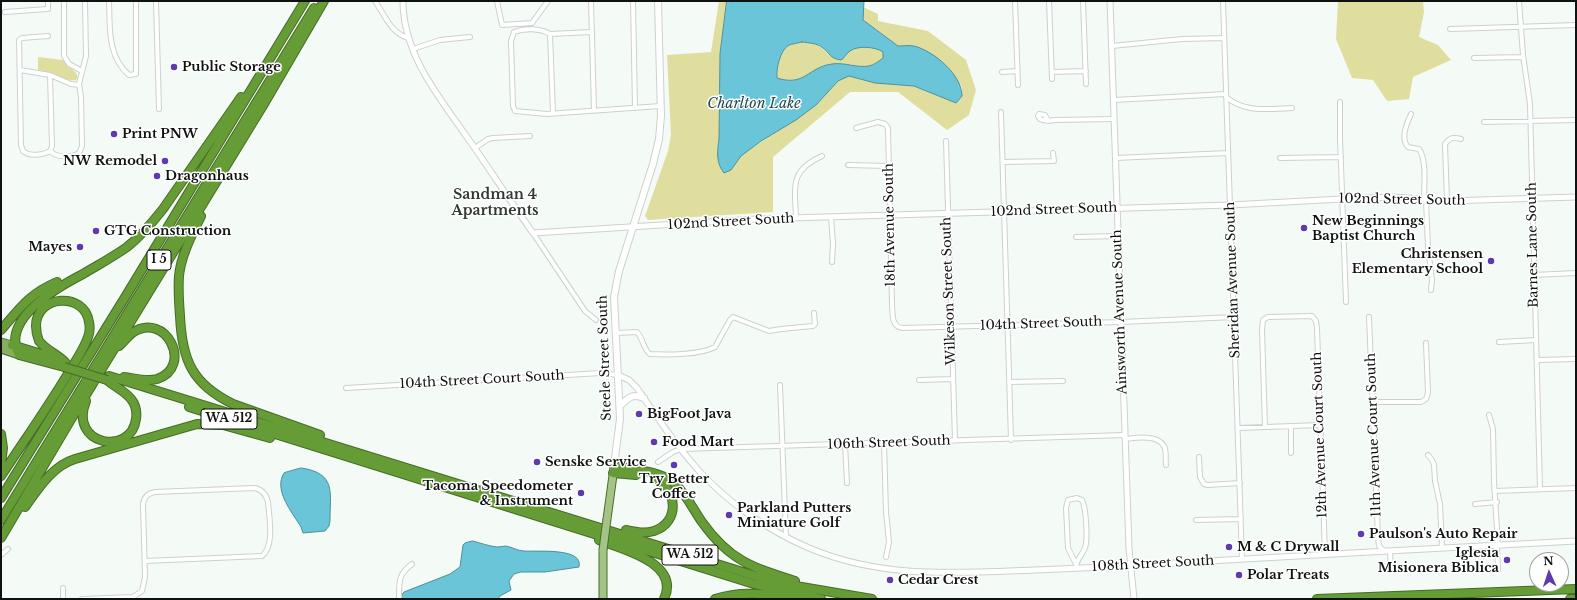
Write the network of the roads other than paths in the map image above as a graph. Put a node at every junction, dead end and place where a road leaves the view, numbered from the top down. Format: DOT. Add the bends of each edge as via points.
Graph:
graph roads {
  1 [pos="48,1"];
  2 [pos="64,1"];
  3 [pos="85,1"];
  4 [pos="109,1"];
  5 [pos="136,1"];
  6 [pos="156,1"];
  7 [pos="305,1"];
  8 [pos="318,1"];
  9 [pos="324,1"];
  10 [pos="375,1"];
  11 [pos="403,1"];
  12 [pos="497,1"];
  13 [pos="548,1"];
  14 [pos="591,1"];
  15 [pos="633,1"];
  16 [pos="658,1"];
  17 [pos="1015,1"];
  18 [pos="1049,1"];
  19 [pos="1083,1"];
  20 [pos="1110,1"];
  21 [pos="1223,1"];
  22 [pos="1519,1"];
  23 [pos="6,12"];
  24 [pos="1576,25"];
  25 [pos="1520,27"];
  26 [pos="1450,29"];
  27 [pos="592,32"];
  28 [pos="550,34"];
  29 [pos="48,36"];
  30 [pos="470,37"];
  31 [pos="409,38"];
  32 [pos="1224,38"];
  33 [pos="1112,46"];
  34 [pos="413,49"];
  35 [pos="1523,57"];
  36 [pos="1474,58"];
  37 [pos="20,70"];
  38 [pos="82,71"];
  39 [pos="1017,71"];
  40 [pos="1086,71"];
  41 [pos="1002,72"];
  42 [pos="1052,72"];
  43 [pos="50,75"];
  44 [pos="1052,79"];
  45 [pos="1086,84"];
  46 [pos="79,85"];
  47 [pos="1018,85"];
  48 [pos="1226,95"];
  49 [pos="1114,100"];
  50 [pos="1340,102"];
  51 [pos="660,106"];
  52 [pos="635,108"];
  53 [pos="1292,108"];
  54 [pos="159,109"];
  55 [pos="594,110"];
  56 [pos="1002,112"];
  57 [pos="553,113"];
  58 [pos="1411,114"];
  59 [pos="1114,119"];
  60 [pos="1048,120"];
  61 [pos="1576,120"];
  62 [pos="1484,122"];
  63 [pos="1530,122"];
  64 [pos="856,128"];
  65 [pos="530,136"];
  66 [pos="1461,139"];
  67 [pos="946,141"];
  68 [pos="475,148"];
  69 [pos="50,151"];
  70 [pos="1228,153"];
  71 [pos="1053,154"];
  72 [pos="822,156"];
  73 [pos="1341,157"];
  74 [pos="1115,158"];
  75 [pos="1280,158"];
  76 [pos="1003,162"];
  77 [pos="848,166"];
  78 [pos="889,166"];
  79 [pos="224,167"];
  80 [pos="1576,197"];
  81 [pos="1342,198"];
  82 [pos="1425,199"];
  83 [pos="1532,199"];
  84 [pos="1447,201"];
  85 [pos="1230,205"];
  86 [pos="1117,208"];
  87 [pos="1004,212"];
  88 [pos="947,213"];
  89 [pos="891,215"];
  90 [pos="831,217"];
  91 [pos="796,218"];
  92 [pos="632,228"];
  93 [pos="533,233"];
  94 [pos="1118,236"];
  95 [pos="1076,237"];
  96 [pos="832,262"];
  97 [pos="96,266"];
  98 [pos="1576,273"];
  99 [pos="1534,275"];
  100 [pos="1431,290"];
  101 [pos="1346,302"];
  102 [pos="814,313"];
  103 [pos="1235,317"];
  104 [pos="1369,318"];
  105 [pos="596,320"];
  106 [pos="1121,322"];
  107 [pos="896,325"];
  108 [pos="1007,326"];
  109 [pos="950,327"];
  110 [pos="1,330"];
  111 [pos="615,333"];
  112 [pos="1536,340"];
  113 [pos="1,342"];
  114 [pos="1499,342"];
  115 [pos="1426,343"];
  116 [pos="12,345"];
  117 [pos="1,349"];
  118 [pos="19,355"];
  119 [pos="108,359"];
  120 [pos="1576,359"];
  121 [pos="1537,360"];
  122 [pos="65,364"];
  123 [pos="618,375"];
  124 [pos="108,378"];
  125 [pos="952,379"];
  126 [pos="919,380"];
  127 [pos="1063,380"];
  128 [pos="1009,382"];
  129 [pos="92,384"];
  130 [pos="780,385"];
  131 [pos="346,388"];
  132 [pos="644,398"];
  133 [pos="1373,402"];
  134 [pos="620,406"];
  135 [pos="1489,415"];
  136 [pos="1320,425"];
  137 [pos="1291,426"];
  138 [pos="1265,427"];
  139 [pos="1238,428"];
  140 [pos="1,434"];
  141 [pos="1125,437"];
  142 [pos="1011,440"];
  143 [pos="955,441"];
  144 [pos="884,443"];
  145 [pos="846,444"];
  146 [pos="782,446"];
  147 [pos="681,449"];
  148 [pos="351,453"];
  149 [pos="1291,453"];
  150 [pos="1428,455"];
  151 [pos="1199,457"];
  152 [pos="658,462"];
  153 [pos="1,463"];
  154 [pos="1166,465"];
  155 [pos="614,470"];
  156 [pos="1,476"];
  157 [pos="847,483"];
  158 [pos="1240,483"];
  159 [pos="1576,488"];
  160 [pos="1540,489"];
  161 [pos="1496,491"];
  162 [pos="1,498"];
  163 [pos="1496,502"];
  164 [pos="1475,504"];
  165 [pos="552,516"];
  166 [pos="1241,518"];
  167 [pos="1,520"];
  168 [pos="1196,520"];
  169 [pos="3,536"];
  170 [pos="786,537"];
  171 [pos="1576,541"];
  172 [pos="1498,545"];
  173 [pos="1442,548"];
  174 [pos="8,549"];
  175 [pos="1387,551"];
  176 [pos="1324,554"];
  177 [pos="1,555"];
  178 [pos="886,557"];
  179 [pos="1242,559"];
  180 [pos="144,561"];
  181 [pos="412,564"];
  182 [pos="1076,566"];
  183 [pos="1129,566"];
  184 [pos="1391,569"];
  185 [pos="1498,570"];
  186 [pos="63,588"];
  187 [pos="1576,589"];
  188 [pos="830,592"];
  189 [pos="1134,597"];
  190 [pos="63,599"];
  191 [pos="82,599"];
  192 [pos="399,599"];
  193 [pos="603,599"];
  194 [pos="664,599"];
  195 [pos="715,599"];
  196 [pos="795,599"];
  197 [pos="821,599"];
  198 [pos="872,599"];
  199 [pos="1317,599"];
  200 [pos="1570,599"];
  201 [pos="1576,599"];
  1 -- 23 [label="street" via="48,9"];
  2 -- 38 [label="street" via="64,57 70,65"];
  3 -- 38 [label="street" via="87,53"];
  4 -- 5 [label="street" via="113,51 129,75 136,74"];
  6 -- 54 [label="street"];
  7 -- 97 [label="highway" via="163,210 127,247"];
  7 -- 162 [label="highway, I 5"];
  8 -- 167 [label="highway, I 5"];
  9 -- 79 [label="highway"];
  10 -- 31 [label="street" via="395,31"];
  11 -- 31 [label="street"];
  12 -- 13 [label="street" via="502,25 532,23"];
  14 -- 27 [label="street"];
  15 -- 52 [label="street"];
  16 -- 51 [label="main road, Steele Street South"];
  17 -- 39 [label="street"];
  18 -- 42 [label="street"];
  19 -- 40 [label="street"];
  20 -- 33 [label="street, Ainsworth Avenue South"];
  21 -- 32 [label="street, Sheridan Avenue South"];
  22 -- 25 [label="street, Barnes Lane South"];
  24 -- 25 [label="street"];
  25 -- 26 [label="street"];
  25 -- 35 [label="street, Barnes Lane South"];
  27 -- 28 [label="street"];
  27 -- 55 [label="street"];
  28 -- 57 [label="street"];
  28 -- 57 [label="street" via="536,30 513,33 513,106 515,111 520,113"];
  29 -- 37 [label="street" via="20,39"];
  30 -- 34 [label="street" via="440,40"];
  31 -- 34 [label="street"];
  32 -- 33 [label="street"];
  32 -- 48 [label="street, Sheridan Avenue South"];
  33 -- 49 [label="street, Ainsworth Avenue South"];
  34 -- 68 [label="street" via="428,80"];
  35 -- 36 [label="street"];
  35 -- 63 [label="street, Barnes Lane South"];
  37 -- 43 [label="street"];
  37 -- 69 [label="street" via="23,152 35,154"];
  38 -- 46 [label="street"];
  39 -- 41 [label="street"];
  39 -- 47 [label="street"];
  40 -- 42 [label="street"];
  40 -- 45 [label="street"];
  42 -- 44 [label="street"];
  43 -- 46 [label="street"];
  43 -- 69 [label="street"];
  46 -- 69 [label="street" via="82,125 80,151 65,156"];
  48 -- 49 [label="street"];
  48 -- 53 [label="street" via="1232,102 1254,109"];
  48 -- 70 [label="street, Sheridan Avenue South"];
  49 -- 59 [label="street, Ainsworth Avenue South"];
  50 -- 73 [label="street"];
  51 -- 52 [label="street"];
  51 -- 92 [label="main road, Steele Street South" via="658,146"];
  52 -- 55 [label="street"];
  55 -- 57 [label="street"];
  56 -- 76 [label="street"];
  58 -- 82 [label="street" via="1405,142 1408,147 1419,150 1422,154"];
  59 -- 60 [label="street"];
  59 -- 74 [label="street, Ainsworth Avenue South"];
  61 -- 63 [label="street"];
  62 -- 63 [label="street"];
  63 -- 83 [label="street, Barnes Lane South"];
  64 -- 78 [label="street, 18th Avenue South" via="878,122 886,125"];
  65 -- 68 [label="street" via="488,139"];
  66 -- 84 [label="street" via="1452,137 1445,144"];
  67 -- 88 [label="street, Wilkeson Street South"];
  68 -- 93 [label="street"];
  70 -- 74 [label="street"];
  70 -- 85 [label="street, Sheridan Avenue South"];
  71 -- 76 [label="street" via="1054,161"];
  72 -- 91 [label="street" via="809,162 798,174 795,187"];
  73 -- 75 [label="street"];
  73 -- 81 [label="street"];
  74 -- 86 [label="street, Ainsworth Avenue South"];
  76 -- 87 [label="street"];
  77 -- 78 [label="street"];
  78 -- 89 [label="street, 18th Avenue South"];
  79 -- 119 [label="highway"];
  79 -- 148 [label="highway" via="187,246 180,268 181,338 187,361 201,381 222,398 326,438"];
  80 -- 83 [label="street, 102nd Street South"];
  81 -- 82 [label="street, 102nd Street South"];
  81 -- 85 [label="street, 102nd Street South"];
  81 -- 101 [label="street"];
  82 -- 84 [label="street, 102nd Street South"];
  82 -- 100 [label="street"];
  83 -- 84 [label="street, 102nd Street South"];
  83 -- 99 [label="street, Barnes Lane South"];
  85 -- 86 [label="street, 102nd Street South"];
  85 -- 103 [label="street, Sheridan Avenue South"];
  86 -- 87 [label="street, 102nd Street South"];
  86 -- 94 [label="street, Ainsworth Avenue South"];
  87 -- 88 [label="street, 102nd Street South"];
  87 -- 108 [label="street"];
  88 -- 89 [label="street, 102nd Street South"];
  88 -- 109 [label="street, Wilkeson Street South"];
  89 -- 90 [label="street, 102nd Street South"];
  89 -- 107 [label="street, 18th Avenue South" via="892,306"];
  90 -- 91 [label="street, 102nd Street South"];
  90 -- 96 [label="street"];
  91 -- 92 [label="street, 102nd Street South"];
  92 -- 93 [label="street, 102nd Street South"];
  92 -- 111 [label="main road, Steele Street South" via="615,285"];
  93 -- 105 [label="street" via="585,311"];
  94 -- 95 [label="street"];
  94 -- 106 [label="street, Ainsworth Avenue South"];
  97 -- 110 [label="highway" via="39,290"];
  97 -- 116 [label="highway" via="32,304 14,325"];
  98 -- 99 [label="street"];
  99 -- 112 [label="street, Barnes Lane South"];
  102 -- 111 [label="street" via="813,326 769,331 734,316 714,347 688,353 650,354 636,332"];
  103 -- 106 [label="street, 104th Street South"];
  103 -- 139 [label="street, Sheridan Avenue South"];
  104 -- 133 [label="street, 11th Avenue Court South"];
  106 -- 108 [label="street, 104th Street South"];
  106 -- 141 [label="street, Ainsworth Avenue South"];
  107 -- 109 [label="street, 104th Street South" via="903,328"];
  108 -- 109 [label="street, 104th Street South"];
  108 -- 128 [label="street"];
  109 -- 125 [label="street, Wilkeson Street South"];
  111 -- 123 [label="main road, Steele Street South"];
  112 -- 114 [label="street"];
  112 -- 121 [label="street, Barnes Lane South"];
  113 -- 116 [label="highway, WA 512"];
  115 -- 133 [label="street" via="1426,399 1420,402"];
  116 -- 118 [label="highway"];
  116 -- 122 [label="highway, WA 512"];
  117 -- 118 [label="highway, WA 512"];
  118 -- 122 [label="highway, WA 512"];
  119 -- 124 [label="highway" via="131,334 144,329 155,329 164,333 171,341 174,351 171,367 158,379"];
  119 -- 129 [label="highway"];
  120 -- 121 [label="street"];
  121 -- 160 [label="street, Barnes Lane South"];
  122 -- 124 [label="highway, WA 512"];
  122 -- 156 [label="highway" via="43,345 36,329 42,310 58,300 72,301 83,309 89,322 88,338 60,387"];
  123 -- 131 [label="street, 104th Street Court South" via="601,373"];
  123 -- 132 [label="street, 108th Street South" via="633,383"];
  123 -- 134 [label="main road, Steele Street South"];
  124 -- 129 [label="highway" via="128,395 136,409 133,430 116,442 97,440 84,424 83,411"];
  124 -- 148 [label="highway, WA 512"];
  125 -- 126 [label="street"];
  125 -- 143 [label="street, Wilkeson Street South"];
  127 -- 128 [label="street"];
  128 -- 142 [label="street"];
  129 -- 169 [label="highway"];
  130 -- 146 [label="street"];
  132 -- 134 [label="main road" via="633,395"];
  132 -- 147 [label="street, 108th Street South"];
  133 -- 175 [label="street, 11th Avenue Court South" via="1378,538 1379,546"];
  134 -- 155 [label="main road, Steele Street South"];
  135 -- 161 [label="street" via="1493,429"];
  136 -- 137 [label="street"];
  136 -- 138 [label="street, 12th Avenue Court South" via="1314,317 1270,317 1264,319 1262,330"];
  136 -- 176 [label="street, 12th Avenue Court South"];
  137 -- 138 [label="street"];
  137 -- 149 [label="street"];
  138 -- 139 [label="street"];
  139 -- 158 [label="street, Sheridan Avenue South"];
  140 -- 153 [label="highway"];
  141 -- 142 [label="street, 106th Street South"];
  141 -- 154 [label="street, 106th Street South" via="1159,441 1164,446"];
  141 -- 183 [label="street, Ainsworth Avenue South"];
  142 -- 143 [label="street, 106th Street South"];
  143 -- 144 [label="street, 106th Street South"];
  144 -- 145 [label="street, 106th Street South"];
  144 -- 178 [label="street" via="889,542"];
  145 -- 146 [label="street, 106th Street South"];
  145 -- 157 [label="street"];
  146 -- 147 [label="street, 106th Street South"];
  146 -- 170 [label="street"];
  147 -- 152 [label="street, 106th Street South"];
  147 -- 170 [label="street, 108th Street South" via="718,490 756,519"];
  148 -- 165 [label="highway, WA 512"];
  148 -- 169 [label="highway" via="306,448 224,426 197,424 68,461 46,479"];
  150 -- 173 [label="street" via="1434,465 1440,504"];
  151 -- 158 [label="street" via="1201,481 1204,484"];
  155 -- 165 [label="highway" via="648,476 664,484 671,494 673,504 672,513 665,524 656,530 641,533 570,515"];
  155 -- 188 [label="highway" via="655,474 673,482 717,541 741,560 781,577"];
  155 -- 193 [label="main road, Steele Street South, bridge" via="603,550"];
  158 -- 166 [label="street, Sheridan Avenue South"];
  159 -- 160 [label="street"];
  160 -- 161 [label="street"];
  161 -- 163 [label="street"];
  163 -- 164 [label="street"];
  163 -- 172 [label="street"];
  165 -- 188 [label="highway, WA 512" via="759,577"];
  165 -- 194 [label="highway" via="561,526 654,563 665,577 667,589"];
  165 -- 197 [label="highway, WA 512" via="754,584"];
  166 -- 168 [label="street"];
  166 -- 179 [label="street, Sheridan Avenue South"];
  170 -- 182 [label="street, 108th Street South" via="820,552 874,567 909,572"];
  171 -- 172 [label="street, 108th Street South"];
  172 -- 173 [label="street, 108th Street South"];
  172 -- 185 [label="street"];
  173 -- 175 [label="street, 108th Street South"];
  174 -- 177 [label="street"];
  175 -- 176 [label="street, 108th Street South"];
  175 -- 184 [label="street, 11th Avenue Court South"];
  176 -- 179 [label="street, 108th Street South"];
  179 -- 183 [label="street, 108th Street South"];
  180 -- 180 [label="street" via="142,508 146,496 155,492 254,488 263,491 268,500 270,544 262,556"];
  180 -- 191 [label="street" via="145,580 142,591 133,597"];
  181 -- 192 [label="street" via="401,575"];
  182 -- 182 [label="street" via="1086,540 1084,506 1082,500 1077,498 1069,499 1066,507 1068,548"];
  182 -- 183 [label="street, 108th Street South"];
  183 -- 189 [label="street, Ainsworth Avenue South"];
  186 -- 190 [label="street"];
  187 -- 199 [label="highway"];
  188 -- 198 [label="highway, WA 512"];
  195 -- 196 [label="highway" via="739,593"];
  200 -- 201 [label="highway"];
}
